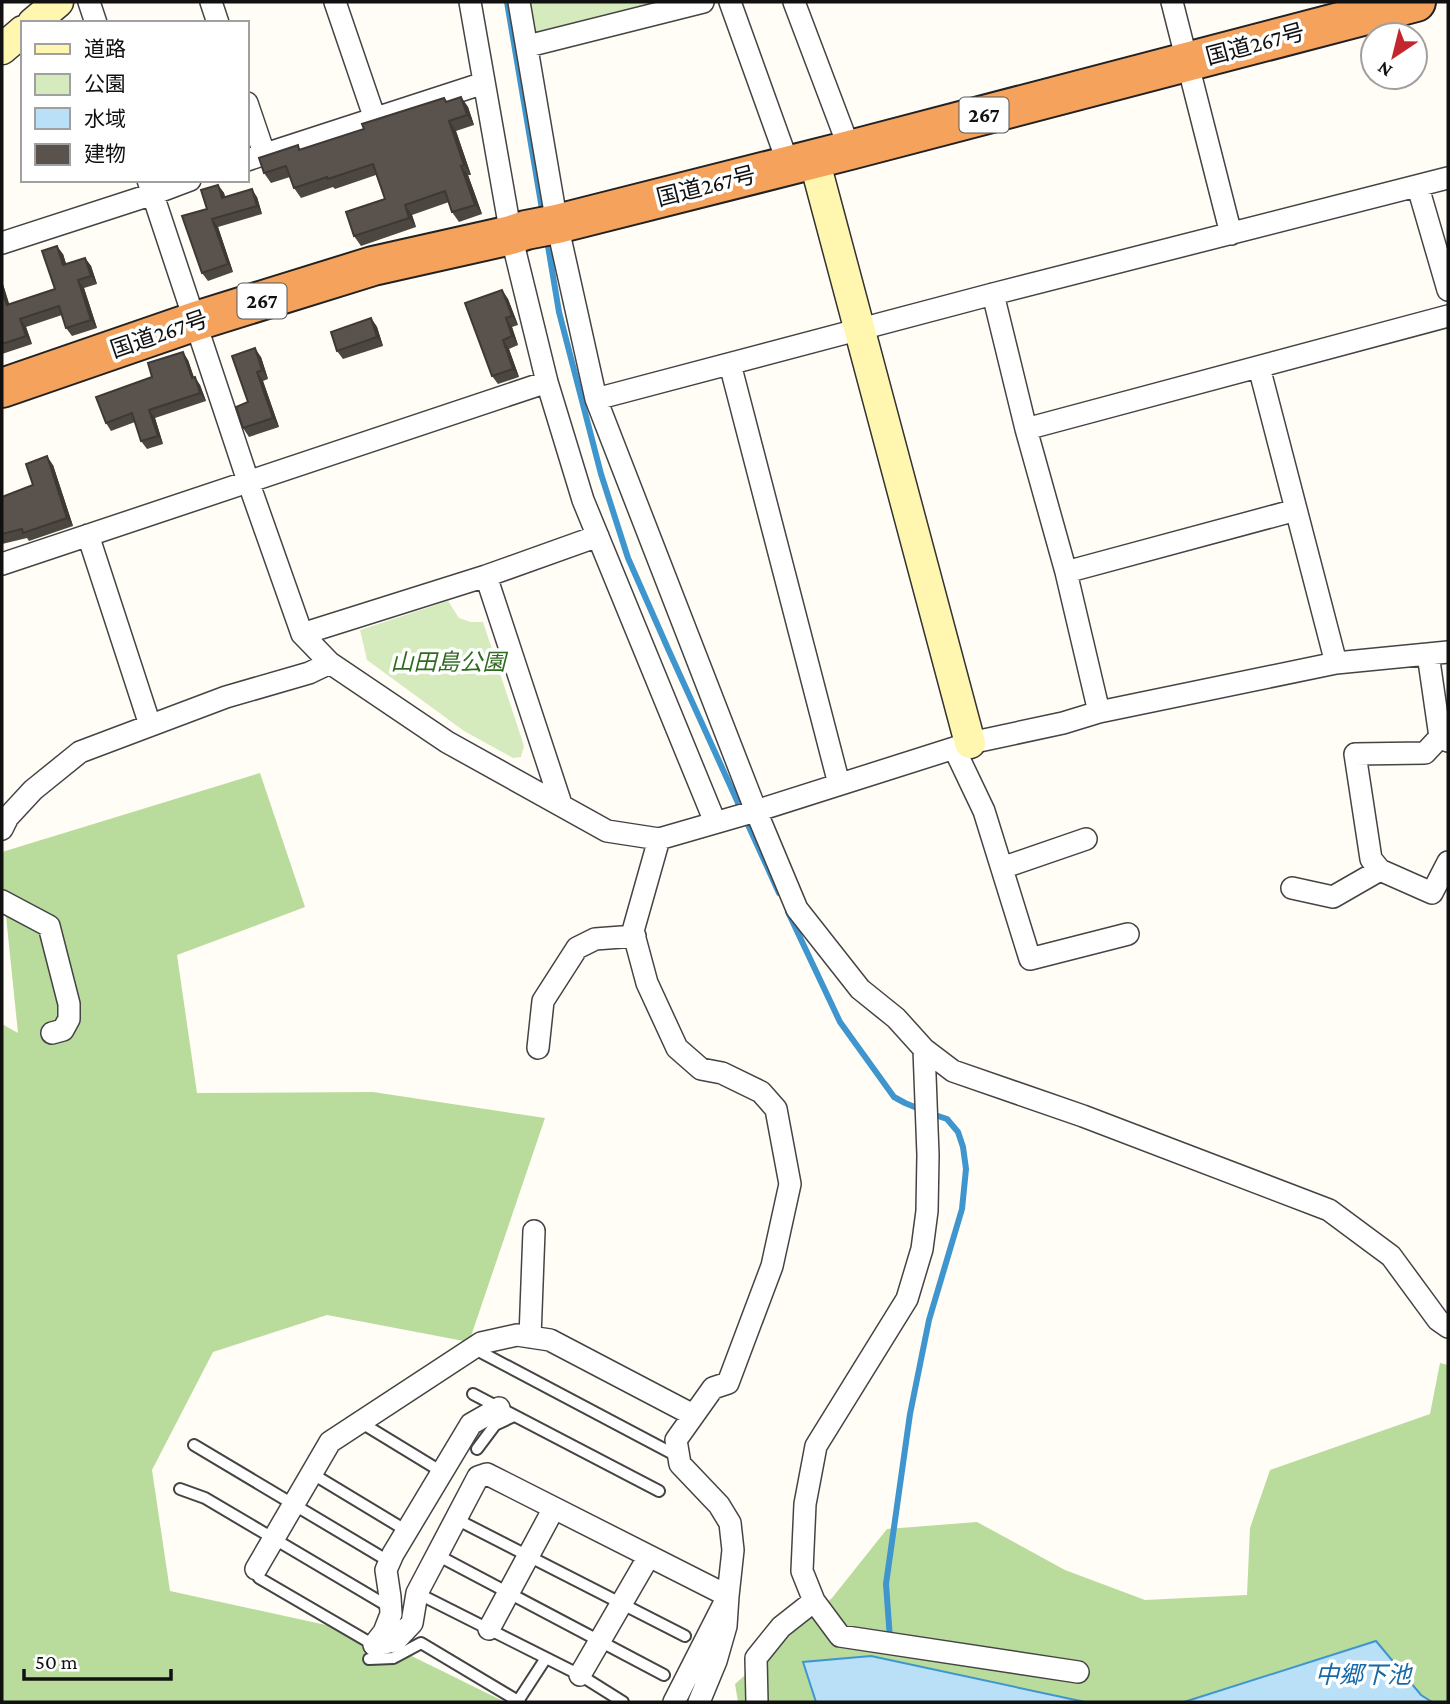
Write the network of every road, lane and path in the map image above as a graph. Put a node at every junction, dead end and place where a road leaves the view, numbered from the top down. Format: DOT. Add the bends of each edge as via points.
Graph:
graph roads {
  1 [pos="58,2"];
  2 [pos="89,2"];
  3 [pos="211,2"];
  4 [pos="335,2"];
  5 [pos="470,2"];
  6 [pos="519,2"];
  7 [pos="703,2"];
  8 [pos="730,2"];
  9 [pos="794,2"];
  10 [pos="1172,2"];
  11 [pos="1416,2"];
  12 [pos="35,21"];
  13 [pos="95,21"];
  14 [pos="217,21"];
  15 [pos="21,33"];
  16 [pos="528,46"];
  17 [pos="2,49"];
  18 [pos="1187,62"];
  19 [pos="484,83"];
  20 [pos="248,109"];
  21 [pos="375,119"];
  22 [pos="256,156"];
  23 [pos="818,158"];
  24 [pos="1448,178"];
  25 [pos="179,182"];
  26 [pos="150,187"];
  27 [pos="1418,187"];
  28 [pos="536,228"];
  29 [pos="1231,234"];
  30 [pos="2,243"];
  31 [pos="1448,290"];
  32 [pos="993,294"];
  33 [pos="1448,316"];
  34 [pos="196,321"];
  35 [pos="861,330"];
  36 [pos="730,364"];
  37 [pos="1259,367"];
  38 [pos="547,382"];
  39 [pos="2,388"];
  40 [pos="596,400"];
  41 [pos="1026,429"];
  42 [pos="248,481"];
  43 [pos="1296,510"];
  44 [pos="88,535"];
  45 [pos="598,536"];
  46 [pos="2,564"];
  47 [pos="1066,572"];
  48 [pos="486,576"];
  49 [pos="302,634"];
  50 [pos="1438,653"];
  51 [pos="330,663"];
  52 [pos="1336,663"];
  53 [pos="1099,712"];
  54 [pos="150,724"];
  55 [pos="1444,739"];
  56 [pos="962,745"];
  57 [pos="839,784"];
  58 [pos="561,804"];
  59 [pos="755,811"];
  60 [pos="4,815"];
  61 [pos="723,820"];
  62 [pos="659,839"];
  63 [pos="1086,839"];
  64 [pos="1448,862"];
  65 [pos="1002,868"];
  66 [pos="1380,870"];
  67 [pos="1292,888"];
  68 [pos="2,901"];
  69 [pos="1128,934"];
  70 [pos="635,936"];
  71 [pos="52,1033"];
  72 [pos="538,1048"];
  73 [pos="924,1049"];
  74 [pos="534,1231"];
  75 [pos="1448,1327"];
  76 [pos="530,1337"];
  77 [pos="473,1348"];
  78 [pos="473,1394"];
  79 [pos="507,1412"];
  80 [pos="694,1415"];
  81 [pos="360,1422"];
  82 [pos="194,1445"];
  83 [pos="477,1449"];
  84 [pos="679,1457"];
  85 [pos="442,1472"];
  86 [pos="311,1473"];
  87 [pos="180,1489"];
  88 [pos="659,1492"];
  89 [pos="294,1504"];
  90 [pos="554,1508"];
  91 [pos="456,1519"];
  92 [pos="407,1531"];
  93 [pos="274,1539"];
  94 [pos="437,1555"];
  95 [pos="528,1556"];
  96 [pos="649,1556"];
  97 [pos="390,1562"];
  98 [pos="256,1569"];
  99 [pos="417,1593"];
  100 [pos="508,1593"];
  101 [pos="728,1596"];
  102 [pos="814,1601"];
  103 [pos="622,1604"];
  104 [pos="391,1608"];
  105 [pos="489,1629"];
  106 [pos="685,1636"];
  107 [pos="600,1642"];
  108 [pos="372,1652"];
  109 [pos="546,1658"];
  110 [pos="1078,1672"];
  111 [pos="580,1675"];
  112 [pos="664,1675"];
  113 [pos="519,1702"];
  114 [pos="623,1702"];
  115 [pos="674,1702"];
  116 [pos="699,1702"];
  117 [pos="757,1702"];
  1 -- 12 [label="street"];
  2 -- 13 [label="street"];
  3 -- 14 [label="street"];
  4 -- 21 [label="street"];
  5 -- 19 [label="street"];
  6 -- 16 [label="street"];
  7 -- 16 [label="street"];
  8 -- 23 [label="street"];
  9 -- 23 [label="street"];
  10 -- 18 [label="street"];
  11 -- 18 [label="highway, 国道267号 / 267"];
  15 -- 17 [label="street"];
  16 -- 28 [label="street"];
  18 -- 23 [label="highway, 国道267号 / 267"];
  18 -- 29 [label="street"];
  19 -- 21 [label="street"];
  19 -- 28 [label="street"];
  20 -- 22 [label="street"];
  21 -- 22 [label="street"];
  23 -- 28 [label="highway, 国道267号 / 267"];
  23 -- 35 [label="street"];
  24 -- 27 [label="street"];
  25 -- 26 [label="street"];
  26 -- 30 [label="street"];
  26 -- 34 [label="street"];
  27 -- 29 [label="street"];
  27 -- 31 [label="street"];
  28 -- 34 [label="highway, 国道267号 / 267" via="373,266"];
  28 -- 38 [label="street"];
  28 -- 40 [label="street"];
  29 -- 32 [label="street"];
  32 -- 35 [label="street"];
  32 -- 41 [label="street"];
  33 -- 37 [label="street"];
  34 -- 39 [label="highway, 国道267号 / 267"];
  34 -- 42 [label="street"];
  35 -- 36 [label="street"];
  35 -- 56 [label="street"];
  36 -- 40 [label="street"];
  36 -- 57 [label="street"];
  37 -- 41 [label="street"];
  37 -- 43 [label="street"];
  38 -- 42 [label="street"];
  38 -- 45 [label="street"];
  40 -- 59 [label="street"];
  41 -- 47 [label="street"];
  42 -- 44 [label="street"];
  42 -- 49 [label="street"];
  43 -- 47 [label="street"];
  43 -- 52 [label="street"];
  44 -- 46 [label="street"];
  44 -- 54 [label="street"];
  45 -- 48 [label="street"];
  45 -- 61 [label="street"];
  47 -- 53 [label="street"];
  48 -- 49 [label="street"];
  48 -- 58 [label="street"];
  49 -- 51 [label="street"];
  50 -- 52 [label="street"];
  50 -- 55 [label="street"];
  51 -- 54 [label="street"];
  51 -- 58 [label="street" via="447,742"];
  52 -- 53 [label="street"];
  53 -- 56 [label="street"];
  54 -- 60 [label="street" via="80,752"];
  55 -- 66 [label="street" via="1425,753 1355,754 1371,859"];
  56 -- 57 [label="street"];
  56 -- 65 [label="street"];
  57 -- 59 [label="street"];
  58 -- 62 [label="street" via="607,831"];
  59 -- 61 [label="street"];
  59 -- 73 [label="street" via="797,909 860,989"];
  61 -- 62 [label="street"];
  62 -- 70 [label="street"];
  63 -- 65 [label="street"];
  64 -- 66 [label="street" via="1432,893"];
  65 -- 69 [label="street" via="1030,959"];
  66 -- 67 [label="street" via="1333,897"];
  68 -- 71 [label="street" via="49,926 69,1004 63,1030"];
  70 -- 72 [label="street" via="595,939 577,948 543,1001"];
  70 -- 80 [label="street" via="647,983 677,1048 701,1069 722,1073 761,1092 776,1109 790,1184 772,1266 728,1383 713,1388"];
  73 -- 75 [label="street" via="953,1071 1329,1210 1391,1256"];
  73 -- 102 [label="street" via="928,1155 922,1249 906,1299 816,1446 805,1504 802,1571"];
  74 -- 76 [label="street"];
  76 -- 77 [label="street" via="517,1335"];
  76 -- 80 [label="street" via="550,1340"];
  77 -- 81 [label="street"];
  77 -- 84 [label="lane"];
  78 -- 79 [label="lane"];
  79 -- 83 [label="lane"];
  79 -- 85 [label="street" via="471,1424"];
  79 -- 88 [label="lane"];
  80 -- 84 [label="street" via="676,1440"];
  81 -- 85 [label="lane"];
  81 -- 86 [label="street" via="330,1442"];
  82 -- 89 [label="lane"];
  84 -- 101 [label="street" via="730,1523 733,1550"];
  85 -- 92 [label="street"];
  86 -- 89 [label="street"];
  86 -- 92 [label="lane"];
  87 -- 93 [label="lane" via="205,1498"];
  89 -- 93 [label="street"];
  89 -- 97 [label="lane"];
  90 -- 91 [label="street" via="488,1474 478,1477"];
  90 -- 95 [label="street"];
  90 -- 96 [label="street"];
  91 -- 94 [label="street"];
  91 -- 95 [label="lane"];
  92 -- 97 [label="street"];
  93 -- 98 [label="street"];
  93 -- 104 [label="lane"];
  94 -- 99 [label="street"];
  94 -- 100 [label="lane"];
  95 -- 100 [label="street"];
  95 -- 103 [label="lane"];
  96 -- 101 [label="street"];
  96 -- 103 [label="street"];
  97 -- 104 [label="street" via="386,1570"];
  98 -- 108 [label="lane" via="259,1578"];
  99 -- 105 [label="lane"];
  99 -- 108 [label="street" via="412,1623 396,1641"];
  100 -- 105 [label="street"];
  100 -- 107 [label="lane"];
  101 -- 115 [label="street"];
  101 -- 116 [label="street" via="726,1626"];
  102 -- 110 [label="street" via="839,1636"];
  102 -- 117 [label="street" via="781,1627 756,1658"];
  103 -- 106 [label="lane"];
  103 -- 107 [label="street"];
  104 -- 108 [label="street"];
  105 -- 109 [label="lane"];
  107 -- 111 [label="street"];
  107 -- 112 [label="lane"];
  108 -- 113 [label="lane" via="393,1658 421,1643"];
  109 -- 111 [label="lane"];
  109 -- 113 [label="lane"];
  111 -- 114 [label="lane"];
}
